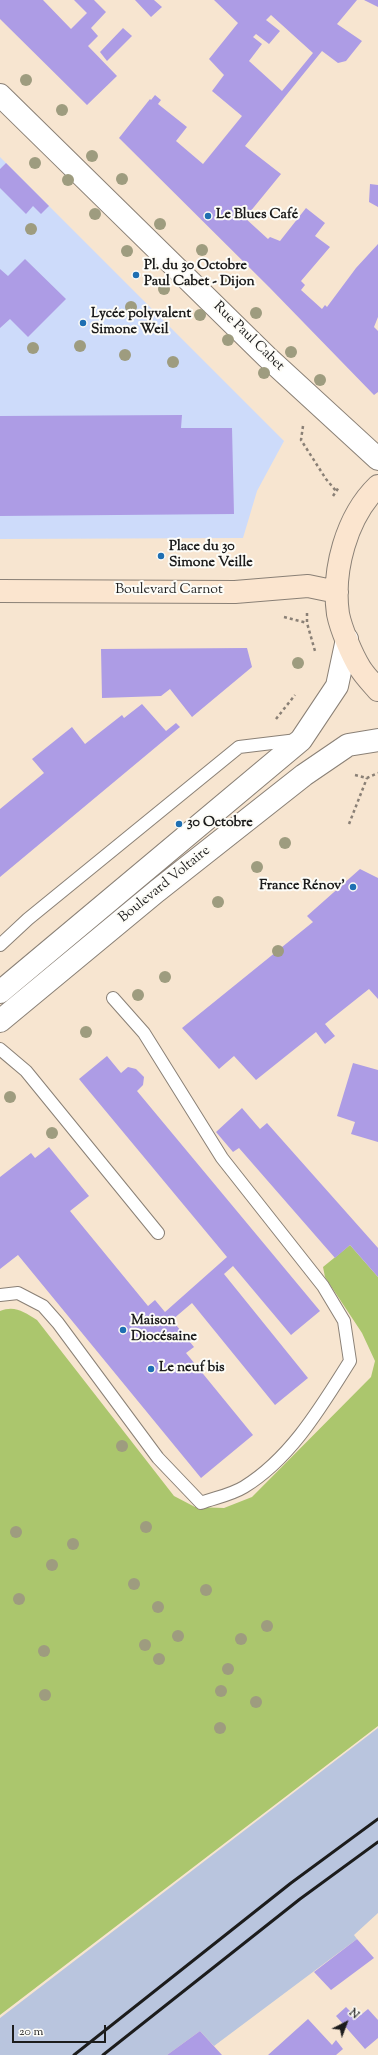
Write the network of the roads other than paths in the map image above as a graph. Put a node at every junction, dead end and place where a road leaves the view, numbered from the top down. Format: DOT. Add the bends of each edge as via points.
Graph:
graph roads {
  1 [pos="0,95"];
  2 [pos="378,459"];
  3 [pos="378,486"];
  4 [pos="0,591"];
  5 [pos="337,592"];
  6 [pos="347,639"];
  7 [pos="378,690"];
  8 [pos="301,740"];
  9 [pos="378,740"];
  10 [pos="0,945"];
  11 [pos="0,992"];
  12 [pos="113,998"];
  13 [pos="0,1021"];
  14 [pos="0,1050"];
  15 [pos="158,1233"];
  16 [pos="0,1295"];
  1 -- 2 [label="street, Rue Paul Cabet"];
  3 -- 5 [label="main road" via="368,496 351,526 340,558"];
  4 -- 5 [label="main road, Boulevard Carnot" via="234,592 308,586"];
  5 -- 6 [label="main road" via="338,615"];
  6 -- 7 [label="main road" via="360,669"];
  6 -- 8 [label="street, Boulevard Voltaire" via="337,686"];
  8 -- 10 [label="lane" via="239,747 28,919"];
  8 -- 11 [label="street, Boulevard Voltaire"];
  9 -- 13 [label="street, Boulevard Voltaire" via="348,745 304,776 157,891"];
  12 -- 16 [label="lane" via="144,1033 222,1158 323,1286 344,1321 350,1361 318,1412 278,1460 243,1488 201,1503 158,1458 43,1306 18,1292"];
  14 -- 15 [label="lane" via="26,1071"];
}
